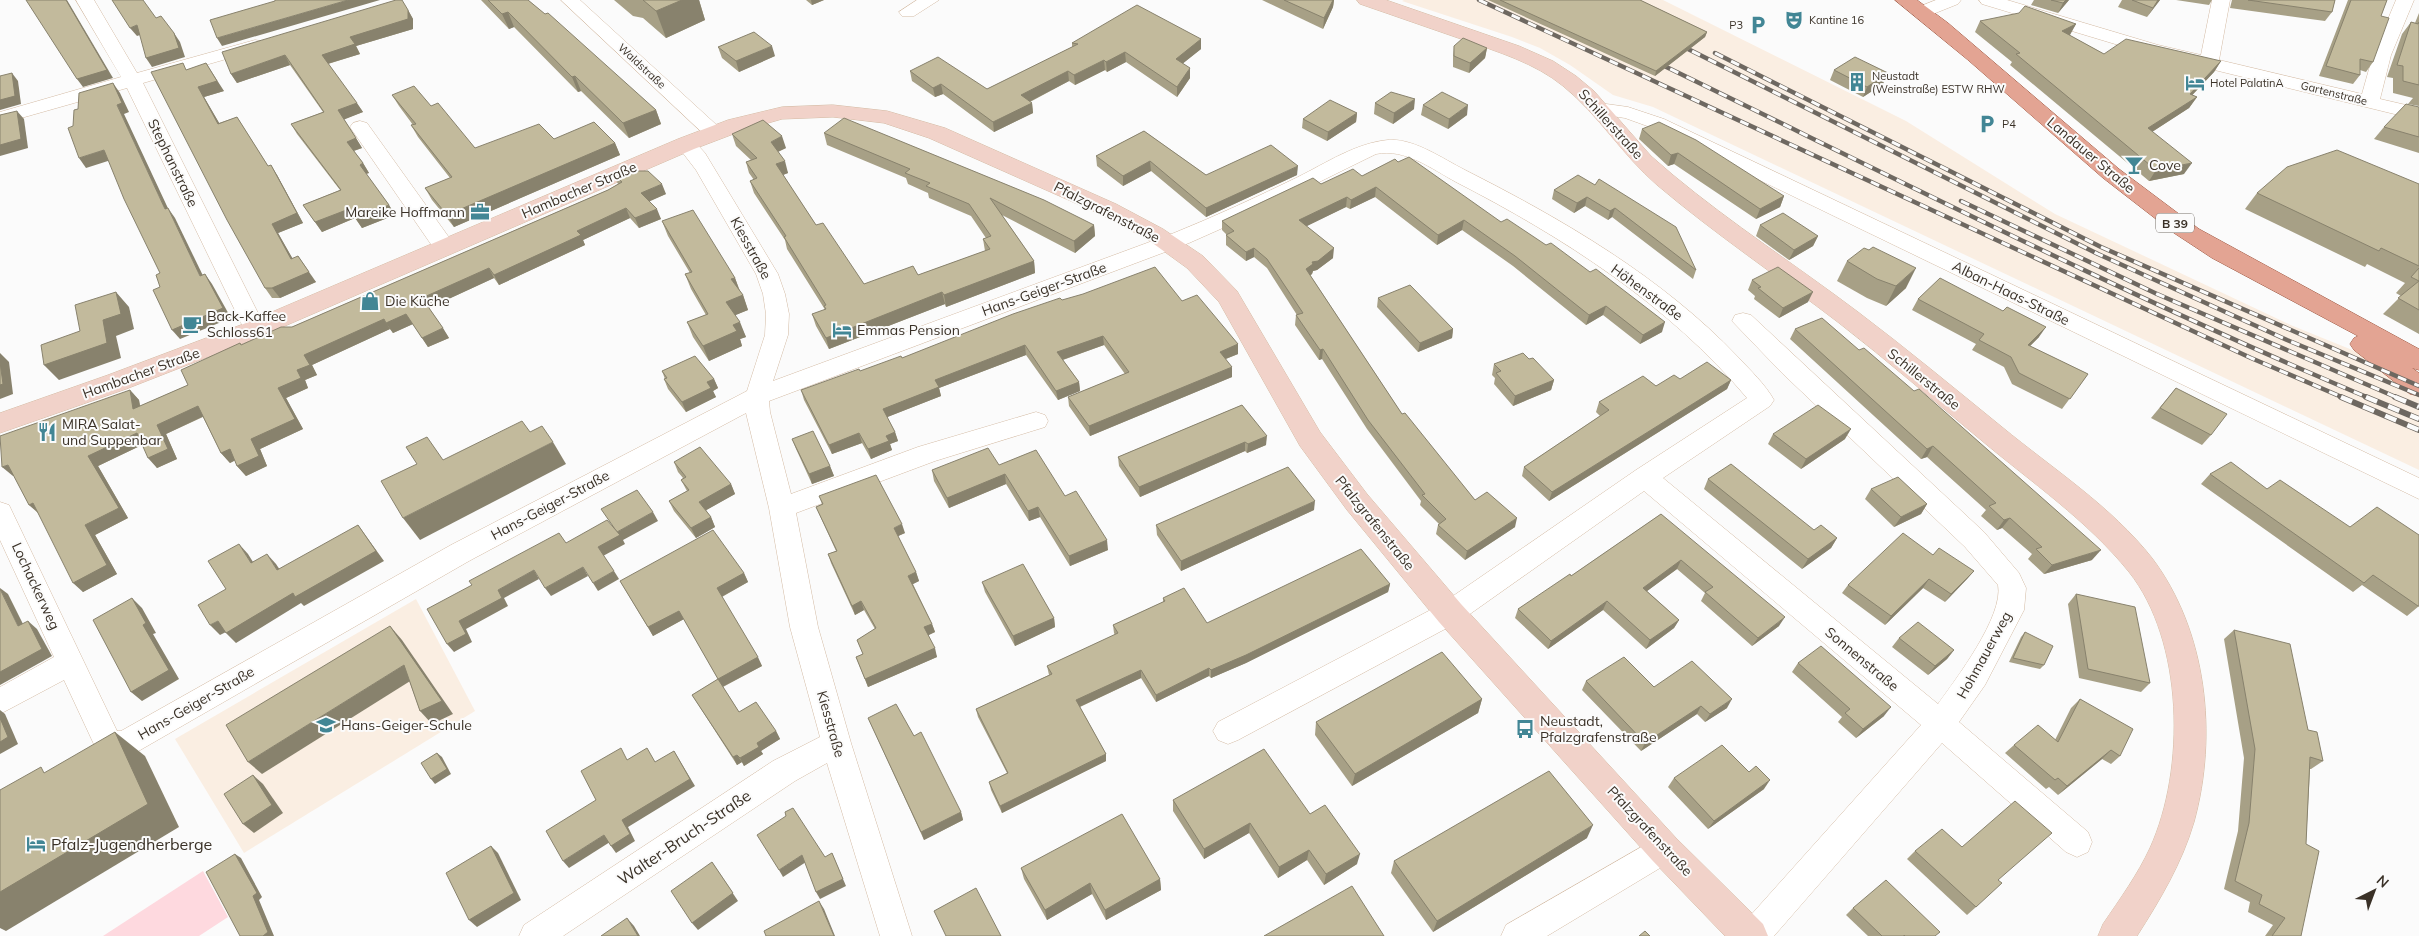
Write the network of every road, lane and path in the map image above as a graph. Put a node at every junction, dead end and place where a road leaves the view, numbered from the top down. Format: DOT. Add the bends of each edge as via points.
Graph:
graph roads {
  1 [pos="85,0"];
  2 [pos="570,0"];
  3 [pos="930,0"];
  4 [pos="1367,0"];
  5 [pos="1952,0"];
  6 [pos="1988,0"];
  7 [pos="2221,0"];
  8 [pos="2405,0"];
  9 [pos="1914,6"];
  10 [pos="908,12"];
  11 [pos="274,39"];
  12 [pos="2210,63"];
  13 [pos="133,81"];
  14 [pos="2370,102"];
  15 [pos="1599,109"];
  16 [pos="2419,114"];
  17 [pos="0,118"];
  18 [pos="360,127"];
  19 [pos="714,133"];
  20 [pos="686,144"];
  21 [pos="1171,244"];
  22 [pos="445,248"];
  23 [pos="2292,290"];
  24 [pos="1743,321"];
  25 [pos="255,329"];
  26 [pos="2419,361"];
  27 [pos="2419,387"];
  28 [pos="756,397"];
  29 [pos="1036,421"];
  30 [pos="0,423"];
  31 [pos="1645,477"];
  32 [pos="2419,489"];
  33 [pos="782,508"];
  34 [pos="0,512"];
  35 [pos="1450,613"];
  36 [pos="70,662"];
  37 [pos="0,700"];
  38 [pos="1941,724"];
  39 [pos="1228,731"];
  40 [pos="836,743"];
  41 [pos="2078,842"];
  42 [pos="1664,849"];
  43 [pos="535,936"];
  44 [pos="896,936"];
  45 [pos="1517,936"];
  46 [pos="1751,936"];
  47 [pos="2116,936"];
  1 -- 13 [label="street, Stephanstraße"];
  2 -- 19 [label="street, Waldstraße"];
  3 -- 10 [label="street"];
  4 -- 15 [label="street, Schillerstraße" via="1533,59 1574,84"];
  5 -- 9 [label="street"];
  6 -- 12 [label="street, Gartenstraße" via="2097,34"];
  7 -- 12 [label="street"];
  8 -- 14 [label="street" via="2382,55"];
  9 -- 23 [label="main road, Landauer Straße / B 39" via="2176,224 2204,243"];
  11 -- 13 [label="street"];
  12 -- 14 [label="street, Gartenstraße"];
  13 -- 17 [label="street"];
  13 -- 25 [label="street, Stephanstraße"];
  14 -- 16 [label="street, Gartenstraße"];
  15 -- 32 [label="street, Alban-Haas-Straße" via="1628,113 1657,123"];
  15 -- 47 [label="street, Schillerstraße" via="1653,170 1747,245 1847,317 2095,519 2128,552 2156,587 2183,661 2190,715 2190,753 2183,794 2166,851"];
  18 -- 22 [label="street"];
  19 -- 20 [label="street, Hambacher Straße"];
  19 -- 21 [label="street, Pfalzgrafenstraße" via="768,116 814,111 869,114 903,121 973,148 1108,209"];
  20 -- 22 [label="street, Hambacher Straße"];
  20 -- 28 [label="street, Kiesstraße" via="695,153 774,290 778,311 777,334"];
  21 -- 28 [label="street, Hans-Geiger-Straße"];
  21 -- 31 [label="street, Höhenstraße" via="1379,147 1402,149 1452,171 1561,232 1652,294 1711,344 1762,400"];
  21 -- 35 [label="street, Pfalzgrafenstraße" via="1196,262 1228,296 1310,439 1333,472"];
  22 -- 25 [label="street, Hambacher Straße"];
  23 -- 26 [label="main road, Landauer Straße / B 39" via="2370,330"];
  23 -- 27 [label="main road, Landauer Straße / B 39"];
  24 -- 38 [label="street, Hohmauerweg" via="1956,523 2011,583 2014,594 2010,610 1975,676"];
  25 -- 30 [label="street, Hambacher Straße" via="135,376"];
  28 -- 33 [label="street, Kiesstraße"];
  28 -- 36 [label="street, Hans-Geiger-Straße" via="452,557 125,744 108,744"];
  29 -- 33 [label="street" via="926,454"];
  31 -- 35 [label="street, Höhenstraße"];
  31 -- 38 [label="street, Sonnenstraße"];
  33 -- 40 [label="street, Kiesstraße" via="804,627"];
  34 -- 36 [label="street, Lochackerweg"];
  35 -- 39 [label="street"];
  35 -- 42 [label="street, Pfalzgrafenstraße"];
  36 -- 37 [label="street"];
  38 -- 41 [label="street, Sonnenstraße"];
  38 -- 46 [label="street, Hohmauerweg"];
  40 -- 43 [label="street, Walter-Bruch-Straße" via="784,771"];
  40 -- 44 [label="street, Kiesstraße"];
  42 -- 45 [label="street"];
  42 -- 46 [label="street, Pfalzgrafenstraße"];
}
